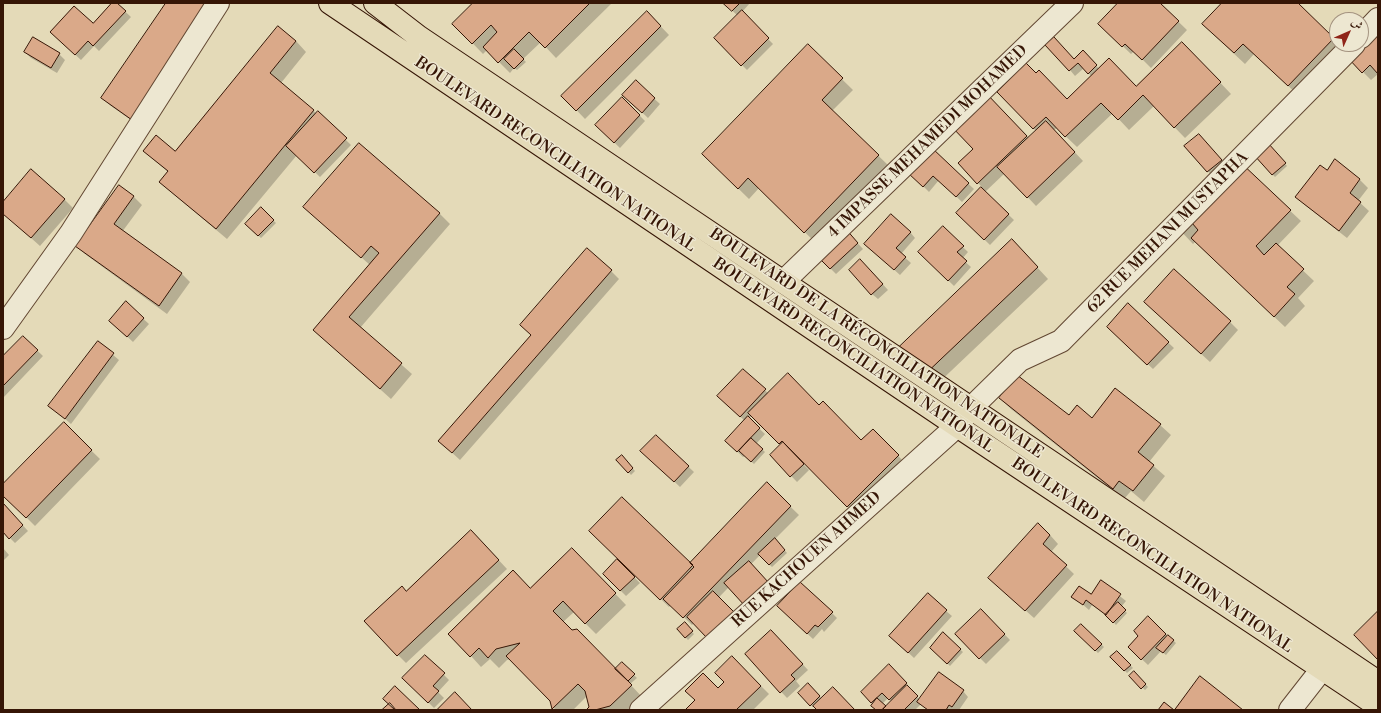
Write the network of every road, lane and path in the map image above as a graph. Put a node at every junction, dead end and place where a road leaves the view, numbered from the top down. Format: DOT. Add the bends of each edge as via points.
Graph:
graph roads {
  1 [pos="218,3"];
  2 [pos="330,3"];
  3 [pos="375,3"];
  4 [pos="1072,3"];
  5 [pos="1378,19"];
  6 [pos="1369,29"];
  7 [pos="1346,52"];
  8 [pos="783,282"];
  9 [pos="3,328"];
  10 [pos="971,408"];
  11 [pos="956,426"];
  12 [pos="1322,669"];
  13 [pos="1378,682"];
  14 [pos="1378,706"];
  15 [pos="641,710"];
  16 [pos="1290,710"];
  1 -- 9 [label="street" via="71,233"];
  2 -- 11 [label="highway, BOULEVARD RECONCILIATION NATIONAL"];
  3 -- 8 [label="highway, BOULEVARD DE LA RÉCONCILIATION NATIONALE" via="419,37"];
  4 -- 8 [label="street, 4 IMPASSE MEHAMEDI MOHAMED"];
  5 -- 6 [label="street"];
  7 -- 10 [label="street, 62 RUE MEHANI MUSTAPHA" via="1061,341 1020,360"];
  8 -- 10 [label="highway, BOULEVARD DE LA RÉCONCILIATION NATIONALE"];
  10 -- 11 [label="street, RUE KACHOUEN AHMED"];
  10 -- 13 [label="highway, BOULEVARD DE LA RÉCONCILIATION NATIONALE"];
  11 -- 12 [label="highway, BOULEVARD RECONCILIATION NATIONAL"];
  11 -- 15 [label="street, RUE KACHOUEN AHMED"];
  12 -- 14 [label="highway, BOULEVARD RECONCILIATION NATIONAL"];
  12 -- 16 [label="street"];
}
